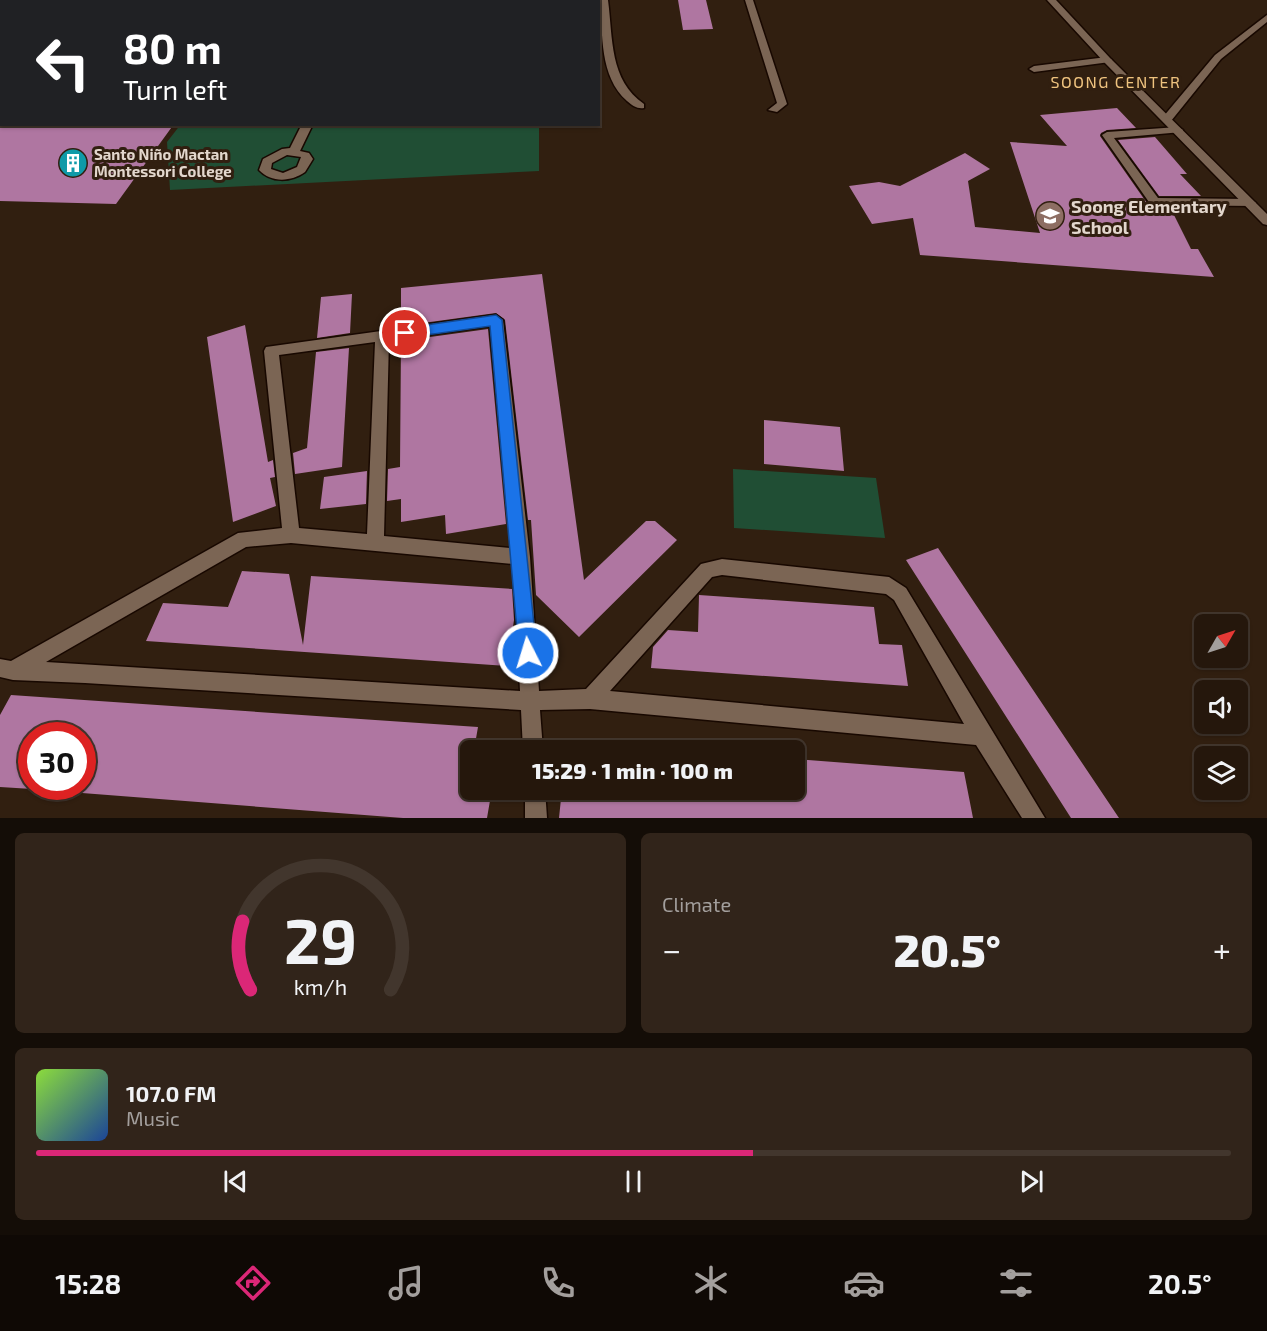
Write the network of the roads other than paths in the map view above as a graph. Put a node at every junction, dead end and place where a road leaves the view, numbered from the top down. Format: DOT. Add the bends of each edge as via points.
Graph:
graph roads {
  1 [pos="604,0"];
  2 [pos="749,0"];
  3 [pos="1051,0"];
  4 [pos="1267,18"];
  5 [pos="1107,60"];
  6 [pos="1034,69"];
  7 [pos="640,106"];
  8 [pos="774,110"];
  9 [pos="1167,119"];
  10 [pos="307,126"];
  11 [pos="1178,130"];
  12 [pos="294,151"];
  13 [pos="1250,203"];
  14 [pos="1267,221"];
  15 [pos="382,336"];
  16 [pos="291,535"];
  17 [pos="375,543"];
  18 [pos="520,557"];
  19 [pos="6,669"];
  20 [pos="590,699"];
  21 [pos="532,701"];
  22 [pos="982,736"];
  23 [pos="533,740"];
  24 [pos="535,800"];
  25 [pos="536,818"];
  26 [pos="1034,818"];
  1 -- 7 [label="street" via="614,80"];
  2 -- 8 [label="street" via="782,104"];
  3 -- 5 [label="street"];
  4 -- 9 [label="street" via="1218,57"];
  5 -- 6 [label="street"];
  5 -- 9 [label="street"];
  9 -- 11 [label="street"];
  10 -- 12 [label="street"];
  11 -- 13 [label="street"];
  11 -- 13 [label="street" via="1107,135 1155,202"];
  13 -- 14 [label="street"];
  15 -- 16 [label="street" via="272,351"];
  15 -- 17 [label="street"];
  15 -- 18 [label="street" via="496,320"];
  16 -- 17 [label="street"];
  16 -- 19 [label="street" via="244,538"];
  17 -- 18 [label="street"];
  18 -- 21 [label="street"];
  19 -- 21 [label="street"];
  20 -- 21 [label="street"];
  20 -- 22 [label="street"];
  20 -- 22 [label="street" via="707,570 722,567 889,586 900,594"];
  21 -- 23 [label="street"];
  22 -- 26 [label="street"];
  24 -- 25 [label="street"];
}
